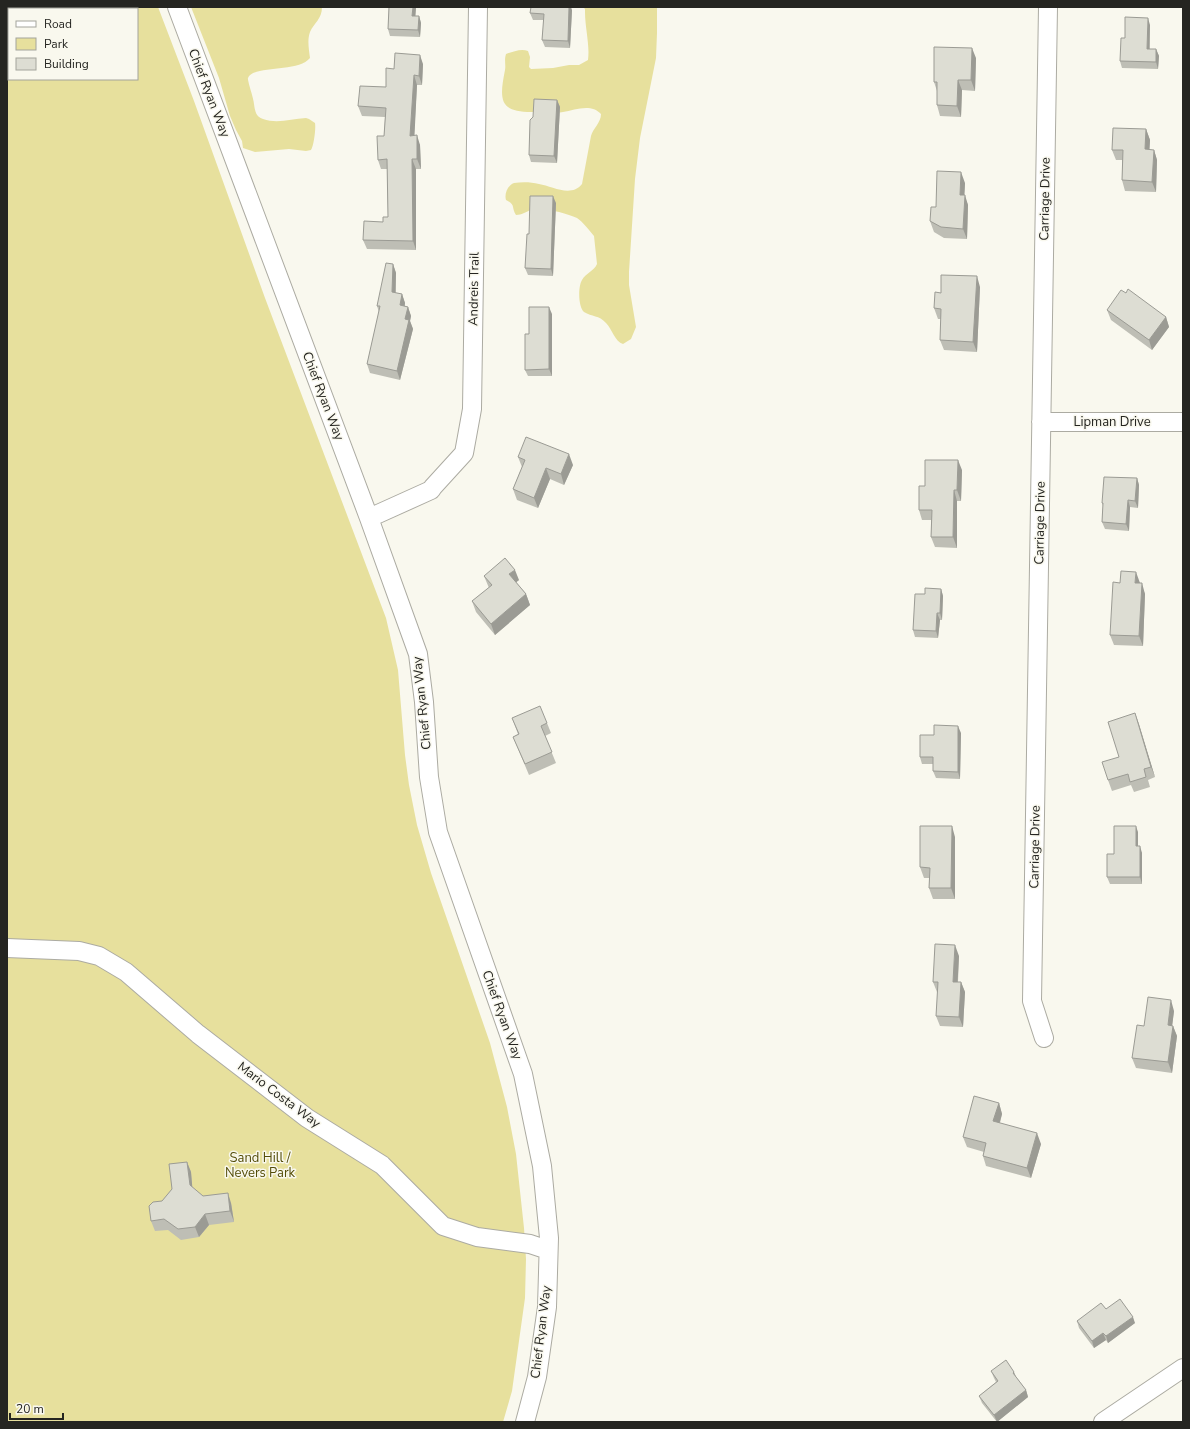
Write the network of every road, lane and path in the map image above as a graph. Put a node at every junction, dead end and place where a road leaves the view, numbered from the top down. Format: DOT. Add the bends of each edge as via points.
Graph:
graph roads {
  1 [pos="177,7"];
  2 [pos="478,7"];
  3 [pos="1048,7"];
  4 [pos="1041,422"];
  5 [pos="1183,422"];
  6 [pos="369,518"];
  7 [pos="7,948"];
  8 [pos="1044,1038"];
  9 [pos="548,1250"];
  10 [pos="1183,1368"];
  11 [pos="525,1422"];
  12 [pos="1104,1422"];
  1 -- 6 [label="street, Chief Ryan Way"];
  2 -- 6 [label="street, Andreis Trail" via="472,409 464,453 431,490"];
  3 -- 4 [label="street, Carriage Drive"];
  4 -- 5 [label="street, Lipman Drive"];
  4 -- 8 [label="street, Carriage Drive" via="1032,1000"];
  6 -- 9 [label="street, Chief Ryan Way" via="418,654 429,777 438,832 523,1074 542,1166"];
  7 -- 9 [label="street, Mario Costa Way" via="79,951 99,956 126,972 198,1034 307,1118 382,1165 443,1226 478,1237 530,1244"];
  9 -- 11 [label="street, Chief Ryan Way" via="547,1307 538,1369"];
  10 -- 12 [label="street"];
}
